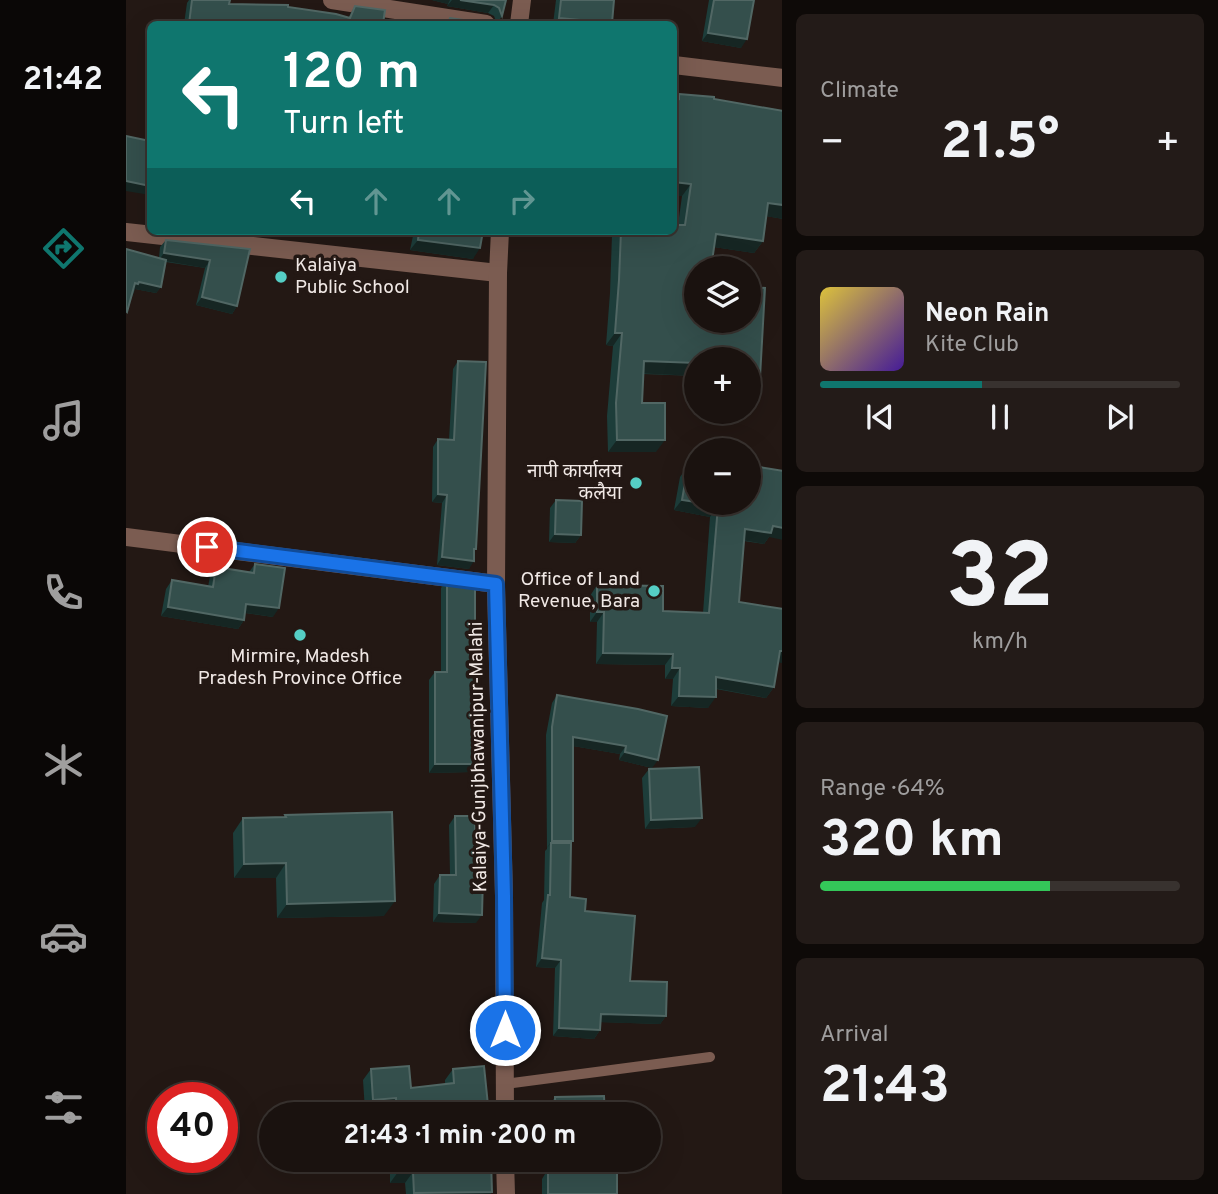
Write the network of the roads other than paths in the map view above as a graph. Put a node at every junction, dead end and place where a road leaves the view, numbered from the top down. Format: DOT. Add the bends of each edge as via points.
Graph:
graph roads {
  1 [pos="332,0"];
  2 [pos="522,0"];
  3 [pos="467,21"];
  4 [pos="519,21"];
  5 [pos="677,65"];
  6 [pos="782,78"];
  7 [pos="126,232"];
  8 [pos="147,234"];
  9 [pos="153,235"];
  10 [pos="500,235"];
  11 [pos="498,274"];
  12 [pos="126,537"];
  13 [pos="496,584"];
  14 [pos="710,1057"];
  15 [pos="505,1084"];
  16 [pos="505,1102"];
  17 [pos="505,1172"];
  18 [pos="506,1194"];
  1 -- 3 [label="street"];
  2 -- 4 [label="street"];
  5 -- 6 [label="street"];
  7 -- 8 [label="street"];
  9 -- 11 [label="street"];
  10 -- 11 [label="street, Kalaiya-Gunjbhawanipur-Malahi"];
  11 -- 13 [label="street, Kalaiya-Gunjbhawanipur-Malahi"];
  12 -- 13 [label="street"];
  13 -- 15 [label="street, Kalaiya-Gunjbhawanipur-Malahi"];
  14 -- 15 [label="lane"];
  15 -- 16 [label="street, Kalaiya-Gunjbhawanipur-Malahi"];
  17 -- 18 [label="street"];
}
